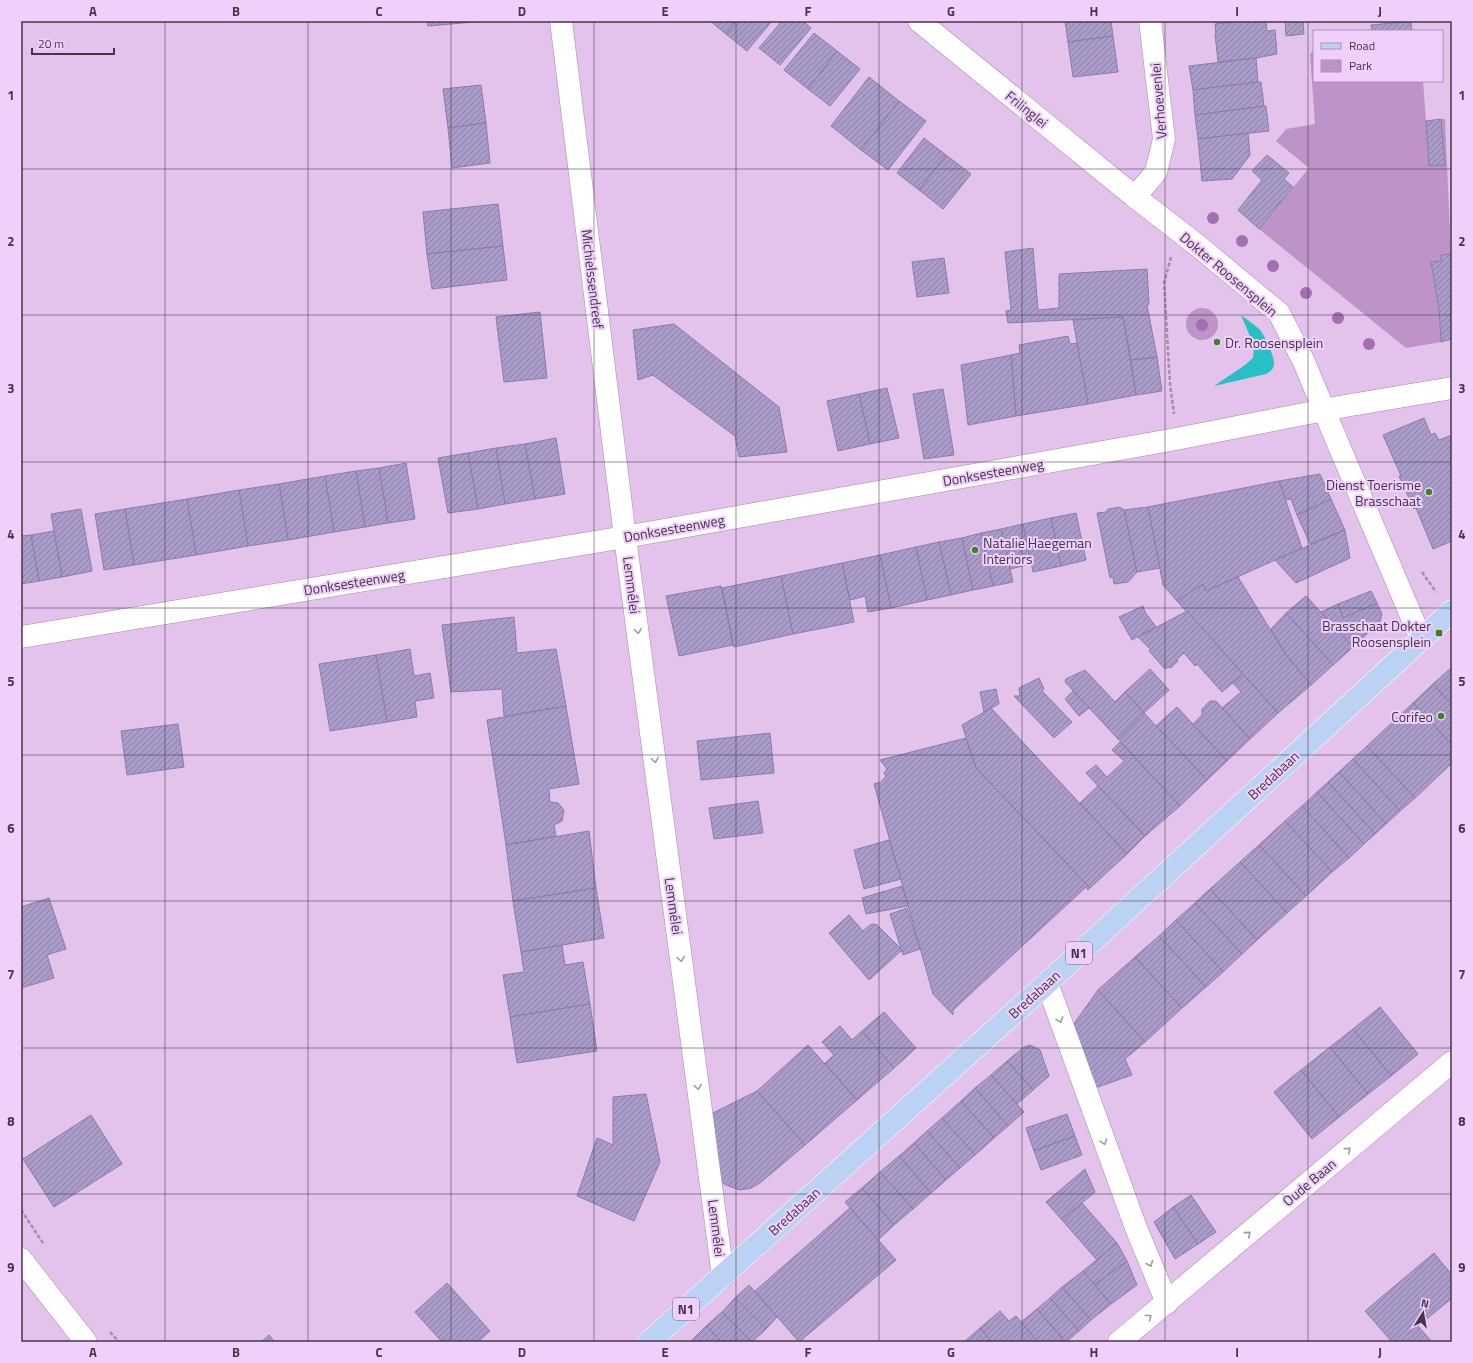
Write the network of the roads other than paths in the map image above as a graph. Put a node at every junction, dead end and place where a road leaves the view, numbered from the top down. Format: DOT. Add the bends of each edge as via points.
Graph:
graph roads {
  1 [pos="562,21"];
  2 [pos="919,21"];
  3 [pos="1150,21"];
  4 [pos="1135,197"];
  5 [pos="1452,388"];
  6 [pos="1324,410"];
  7 [pos="625,537"];
  8 [pos="1452,611"];
  9 [pos="21,636"];
  10 [pos="1421,639"];
  11 [pos="1047,983"];
  12 [pos="1452,1062"];
  13 [pos="21,1259"];
  14 [pos="723,1276"];
  15 [pos="1167,1303"];
  16 [pos="86,1342"];
  17 [pos="650,1342"];
  18 [pos="1119,1342"];
  1 -- 7 [label="street, Michielssendreef"];
  2 -- 4 [label="street, Frilinglei"];
  3 -- 4 [label="street, Verhoevenlei" via="1164,139 1156,172"];
  4 -- 6 [label="street, Dokter Roosensplein" via="1279,313 1304,362"];
  5 -- 6 [label="street"];
  6 -- 7 [label="street, Donksesteenweg" via="1176,439"];
  6 -- 10 [label="street, Dokter Roosensplein"];
  7 -- 9 [label="street, Donksesteenweg"];
  7 -- 14 [label="street, Lemmélei, one-way"];
  8 -- 10 [label="main road, Bredabaan / N1"];
  10 -- 11 [label="main road, Bredabaan / N1"];
  11 -- 14 [label="main road, Bredabaan / N1"];
  11 -- 15 [label="street, one-way" via="1136,1228"];
  15 -- 12 [label="street, Oude Baan, one-way"];
  13 -- 16 [label="street"];
  14 -- 17 [label="main road, Bredabaan / N1"];
  18 -- 15 [label="street, Oude Baan, one-way"];
}
